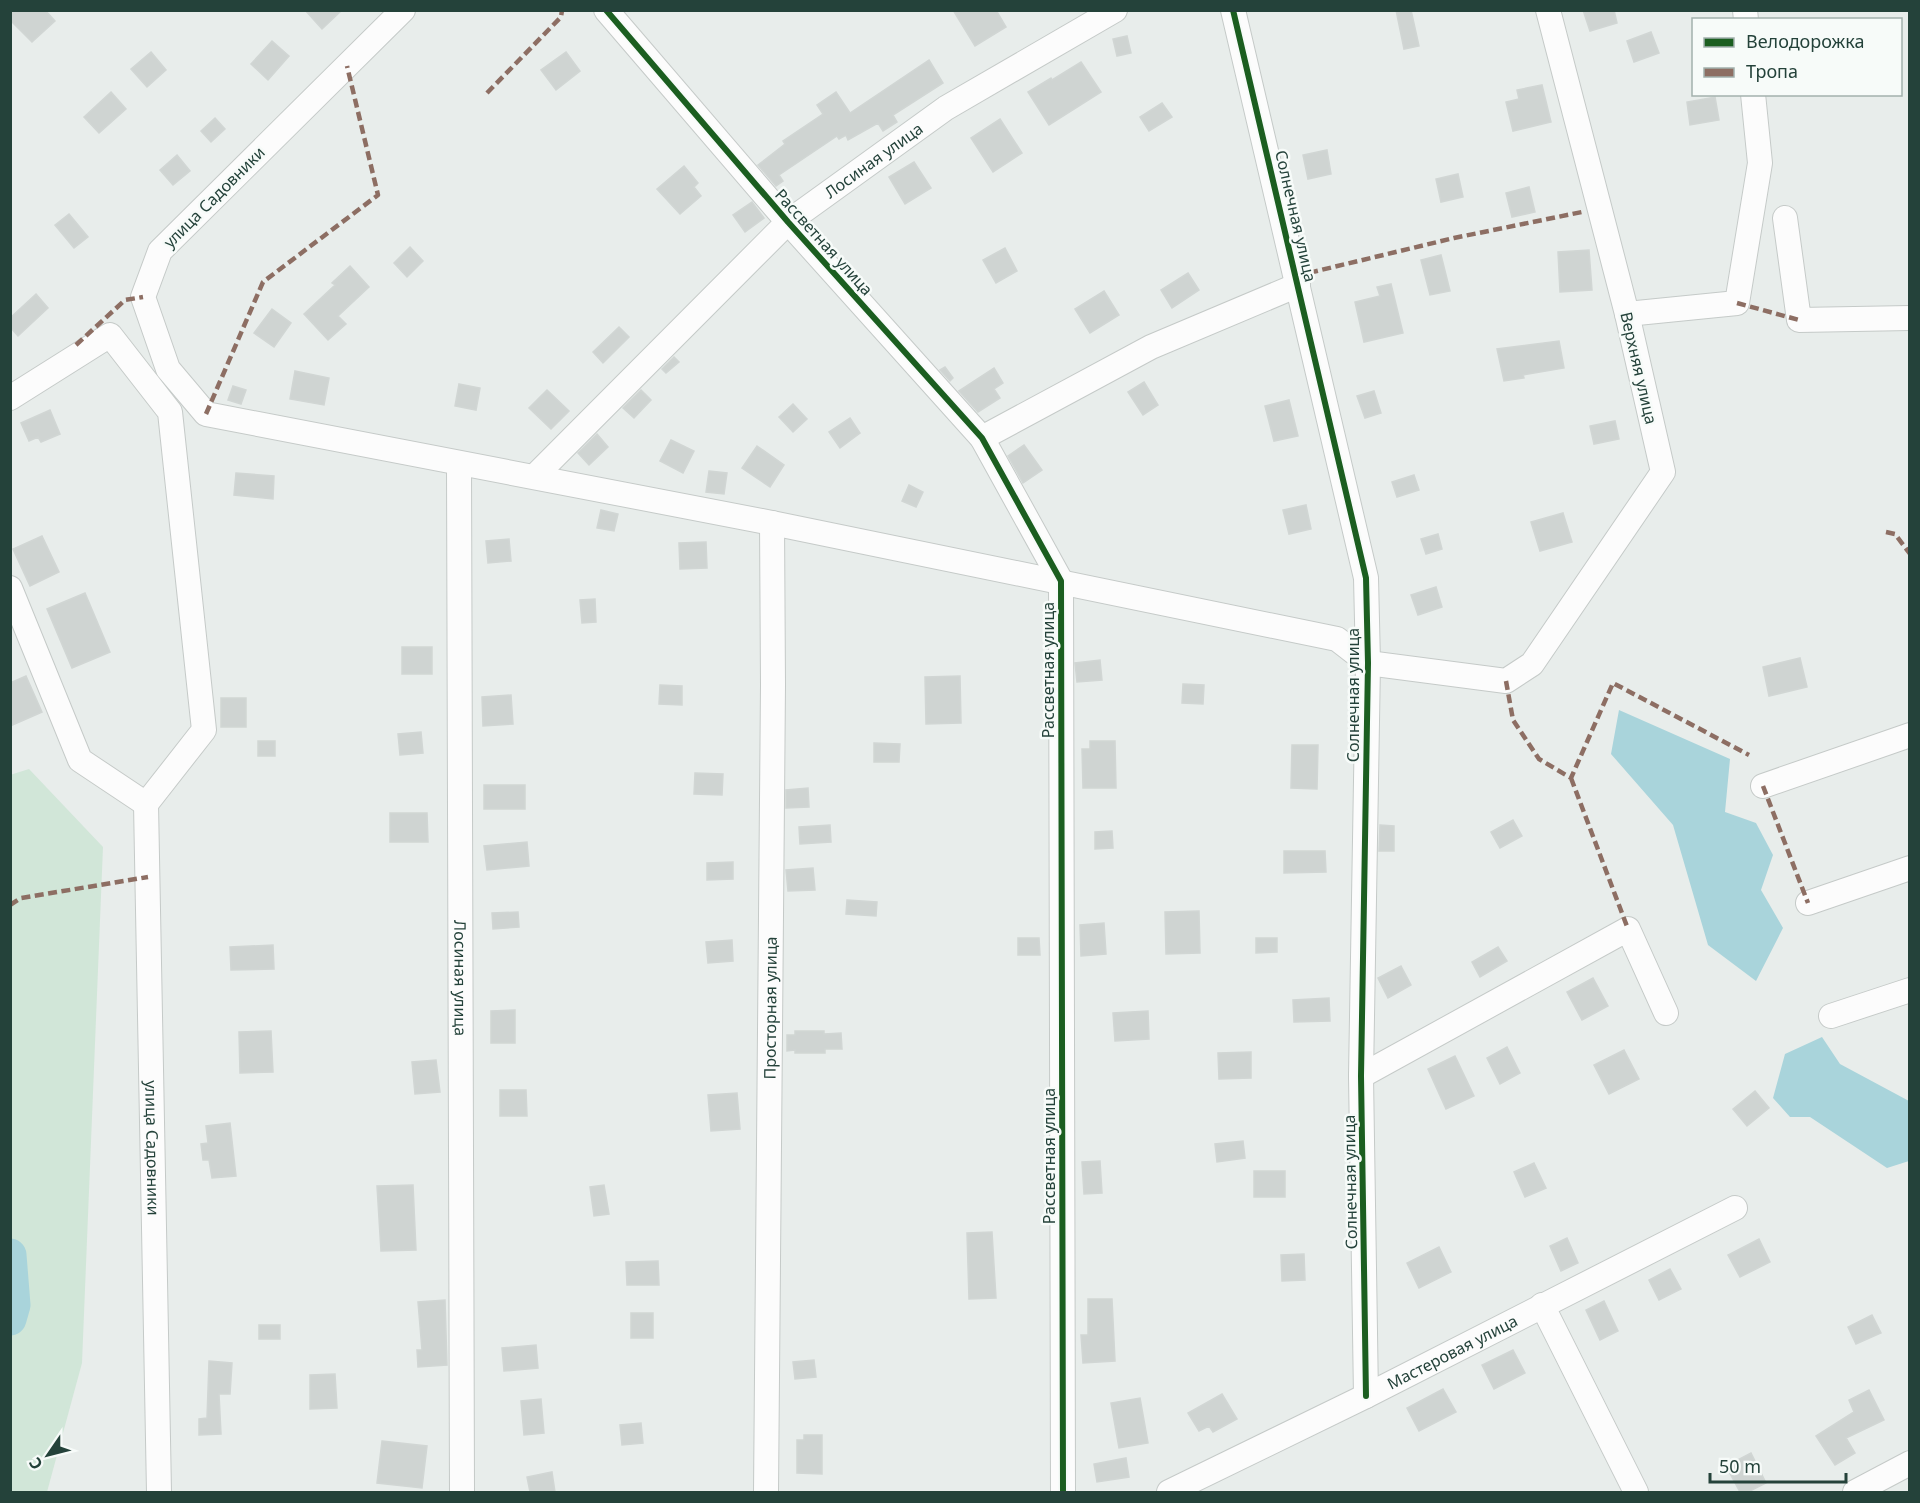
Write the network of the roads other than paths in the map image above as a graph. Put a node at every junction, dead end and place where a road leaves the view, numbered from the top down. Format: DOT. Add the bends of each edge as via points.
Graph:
graph roads {
  1 [pos="403,10"];
  2 [pos="606,10"];
  3 [pos="1115,10"];
  4 [pos="1233,10"];
  5 [pos="1548,10"];
  6 [pos="1753,96"];
  7 [pos="1785,218"];
  8 [pos="788,222"];
  9 [pos="1298,285"];
  10 [pos="1627,314"];
  11 [pos="1910,318"];
  12 [pos="10,398"];
  13 [pos="982,438"];
  14 [pos="459,464"];
  15 [pos="535,476"];
  16 [pos="772,523"];
  17 [pos="1061,581"];
  18 [pos="10,588"];
  19 [pos="1368,663"];
  20 [pos="1910,735"];
  21 [pos="1763,786"];
  22 [pos="146,804"];
  23 [pos="1910,868"];
  24 [pos="1808,903"];
  25 [pos="1910,990"];
  26 [pos="1666,1013"];
  27 [pos="1831,1017"];
  28 [pos="1361,1076"];
  29 [pos="1736,1208"];
  30 [pos="1542,1305"];
  31 [pos="1366,1396"];
  32 [pos="1910,1463"];
  33 [pos="159,1492"];
  34 [pos="462,1492"];
  35 [pos="766,1492"];
  36 [pos="1063,1492"];
  37 [pos="1169,1492"];
  38 [pos="1636,1492"];
  39 [pos="1855,1492"];
  1 -- 14 [label="street, улица Садовники" via="159,251 143,297 168,369 206,414"];
  2 -- 8 [label="street, Рассветная улица"];
  3 -- 8 [label="street, Лосиная улица" via="946,108"];
  4 -- 9 [label="street, Солнечная улица"];
  5 -- 10 [label="street, Верхняя улица"];
  6 -- 10 [label="street" via="1760,163 1737,303"];
  7 -- 11 [label="street" via="1799,320"];
  8 -- 13 [label="street, Рассветная улица"];
  8 -- 15 [label="street, Лосиная улица"];
  9 -- 13 [label="street" via="1151,347"];
  9 -- 19 [label="street, Солнечная улица" via="1366,578"];
  10 -- 19 [label="street, Верхняя улица" via="1663,472 1532,664 1506,681"];
  12 -- 22 [label="street" via="110,335 170,412 204,730"];
  13 -- 17 [label="street, Рассветная улица"];
  14 -- 15 [label="street, улица Садовники"];
  14 -- 34 [label="street, Лосиная улица"];
  15 -- 16 [label="street, улица Садовники"];
  16 -- 17 [label="street, улица Садовники"];
  16 -- 35 [label="street, Просторная улица"];
  17 -- 19 [label="street, улица Садовники" via="1337,639"];
  17 -- 36 [label="street, Рассветная улица"];
  18 -- 22 [label="street" via="80,760"];
  19 -- 28 [label="street, Солнечная улица"];
  20 -- 21 [label="street"];
  22 -- 33 [label="street, улица Садовники"];
  23 -- 24 [label="street"];
  25 -- 27 [label="street"];
  26 -- 28 [label="street" via="1628,929"];
  28 -- 31 [label="street, Солнечная улица"];
  29 -- 30 [label="street, Мастеровая улица"];
  30 -- 31 [label="street, Мастеровая улица"];
  30 -- 38 [label="street"];
  31 -- 37 [label="street, Мастеровая улица"];
  32 -- 39 [label="street"];
}
